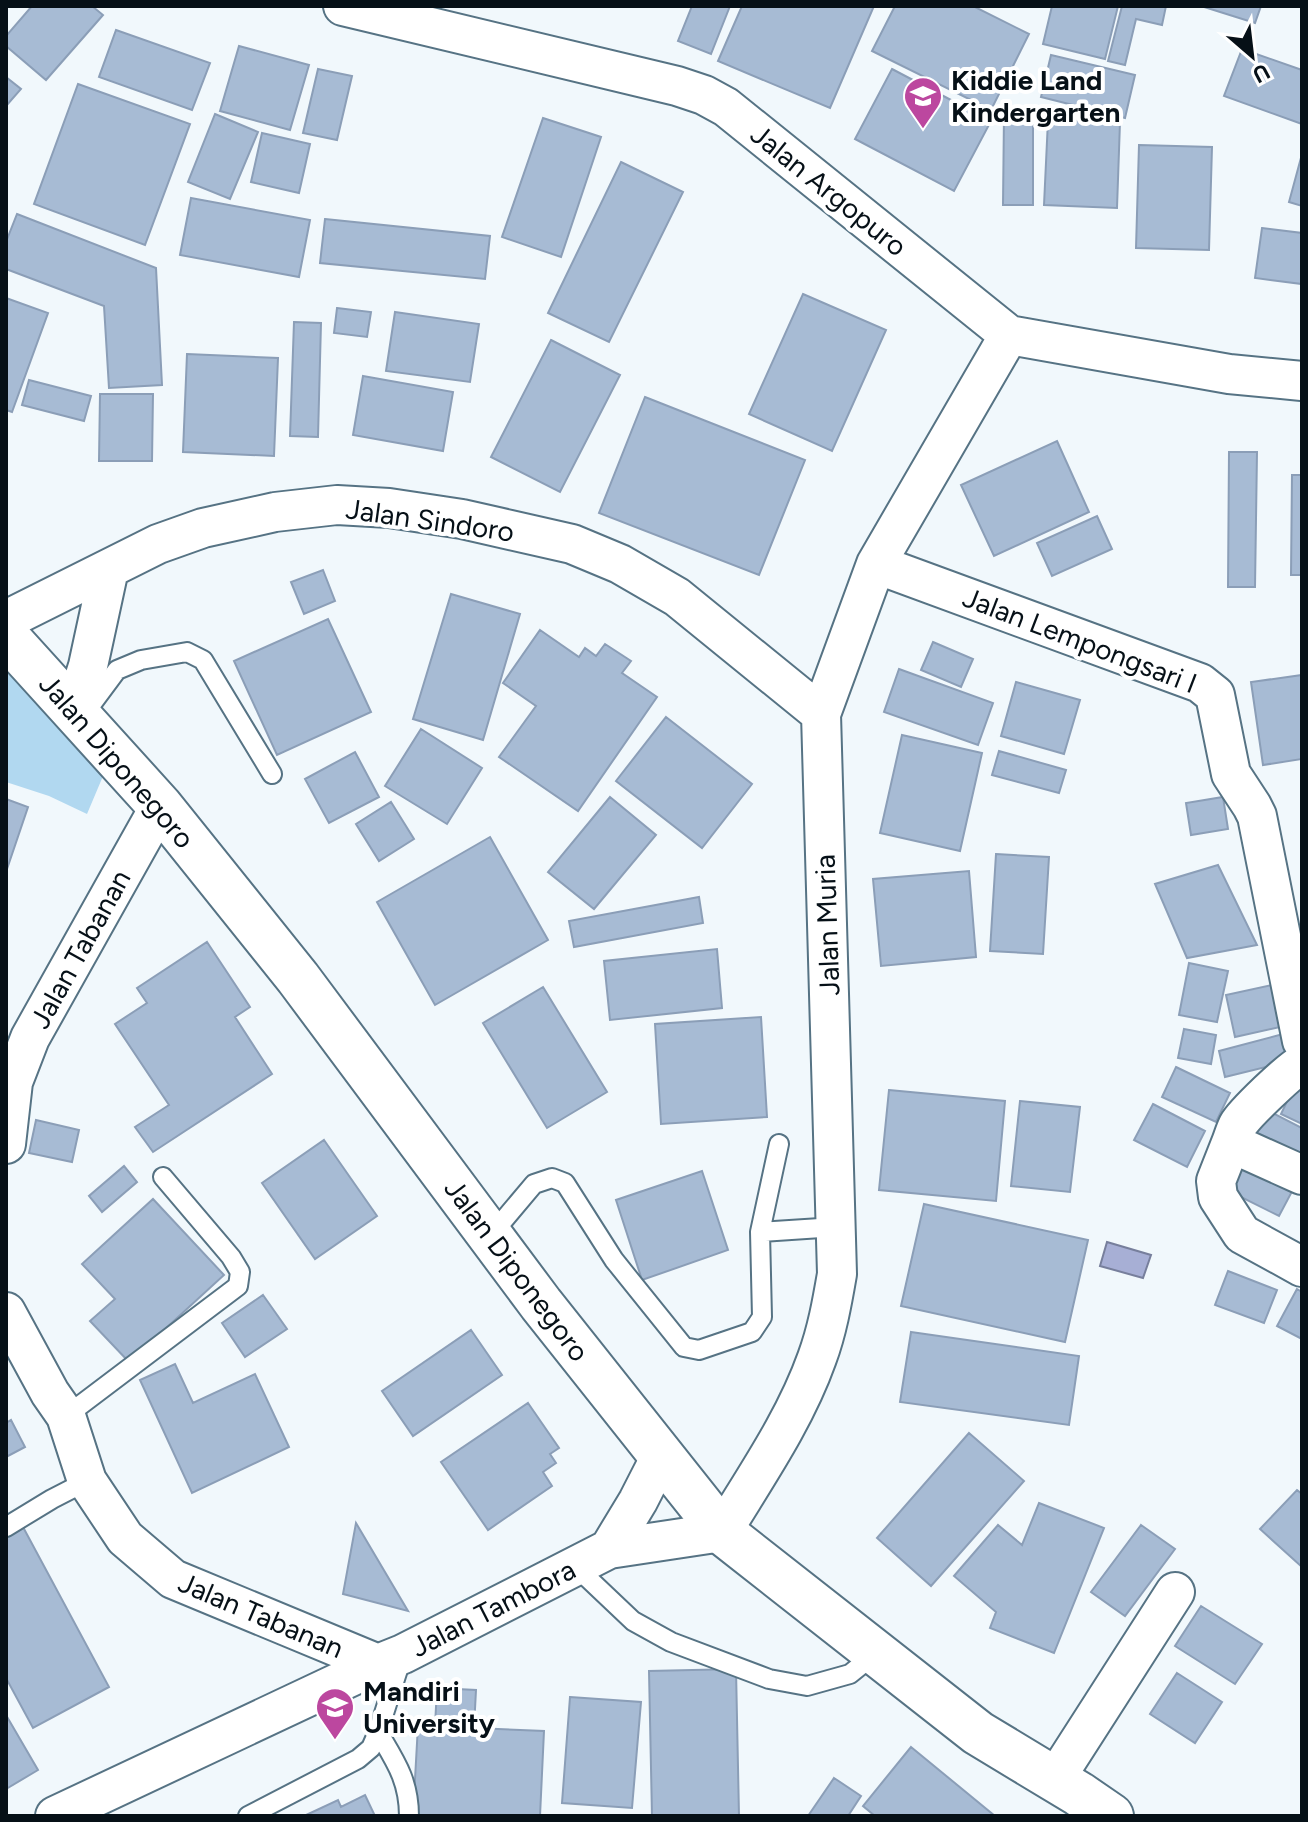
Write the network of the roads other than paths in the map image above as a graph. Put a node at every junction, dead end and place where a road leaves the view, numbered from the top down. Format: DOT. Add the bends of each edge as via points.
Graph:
graph roads {
  1 [pos="343,6"];
  2 [pos="1009,335"];
  3 [pos="1302,381"];
  4 [pos="876,564"];
  5 [pos="109,569"];
  6 [pos="6,620"];
  7 [pos="6,636"];
  8 [pos="77,714"];
  9 [pos="821,714"];
  10 [pos="272,774"];
  11 [pos="160,806"];
  12 [pos="1302,1041"];
  13 [pos="1302,1064"];
  14 [pos="1231,1143"];
  15 [pos="6,1144"];
  16 [pos="779,1144"];
  17 [pos="1302,1175"];
  18 [pos="163,1177"];
  19 [pos="836,1227"];
  20 [pos="760,1232"];
  21 [pos="491,1236"];
  22 [pos="1302,1267"];
  23 [pos="6,1312"];
  24 [pos="66,1416"];
  25 [pos="661,1456"];
  26 [pos="87,1481"];
  27 [pos="6,1527"];
  28 [pos="722,1532"];
  29 [pos="592,1558"];
  30 [pos="1175,1592"];
  31 [pos="876,1653"];
  32 [pos="390,1659"];
  33 [pos="378,1732"];
  34 [pos="1077,1801"];
  35 [pos="55,1816"];
  36 [pos="248,1816"];
  37 [pos="409,1816"];
  1 -- 2 [label="street, Jalan Argopuro" via="704,95 726,107"];
  2 -- 3 [label="street, Jalan Argopuro" via="1229,374"];
  2 -- 4 [label="street, Jalan Muria"];
  4 -- 9 [label="street, Jalan Muria"];
  4 -- 12 [label="street, Jalan Lempongsari I" via="1209,688 1215,695 1231,774 1257,816"];
  5 -- 6 [label="street, Jalan Sindoro"];
  5 -- 8 [label="street"];
  5 -- 9 [label="street, Jalan Sindoro" via="203,528 275,512 337,505 462,519 572,544 620,564 677,597"];
  7 -- 8 [label="main road, Jalan Diponegoro"];
  8 -- 10 [label="lane" via="117,670 187,652 203,660"];
  8 -- 11 [label="main road, Jalan Diponegoro"];
  9 -- 19 [label="street, Jalan Muria"];
  11 -- 15 [label="street, Jalan Tabanan" via="30,1038 13,1082"];
  11 -- 21 [label="main road, Jalan Diponegoro" via="298,978"];
  13 -- 14 [label="street" via="1238,1124"];
  14 -- 17 [label="street"];
  14 -- 22 [label="street" via="1216,1181 1218,1197 1242,1234"];
  16 -- 20 [label="lane"];
  18 -- 24 [label="lane" via="231,1257 240,1272 238,1286"];
  19 -- 20 [label="lane"];
  19 -- 28 [label="street, Jalan Muria" via="837,1274 816,1360 788,1421"];
  20 -- 21 [label="lane" via="762,1317 752,1332 699,1350 684,1347 614,1260 565,1183 552,1178 534,1184"];
  21 -- 25 [label="main road, Jalan Diponegoro"];
  23 -- 24 [label="street, Jalan Tabanan"];
  24 -- 26 [label="street, Jalan Tabanan"];
  25 -- 28 [label="main road, Jalan Diponegoro"];
  25 -- 29 [label="street" via="638,1501"];
  26 -- 27 [label="lane"];
  26 -- 32 [label="street, Jalan Tabanan" via="125,1538 173,1579"];
  28 -- 29 [label="street, Jalan Tambora"];
  28 -- 31 [label="main road, Jalan Diponegoro"];
  29 -- 31 [label="lane" via="633,1621 671,1642 769,1679 807,1686 850,1674"];
  29 -- 32 [label="street, Jalan Tambora"];
  30 -- 34 [label="street"];
  31 -- 34 [label="main road, Jalan Diponegoro"];
  32 -- 33 [label="lane"];
  32 -- 35 [label="street, Jalan Tambora"];
  33 -- 36 [label="lane" via="358,1759"];
  33 -- 37 [label="lane" via="407,1787"];
}
